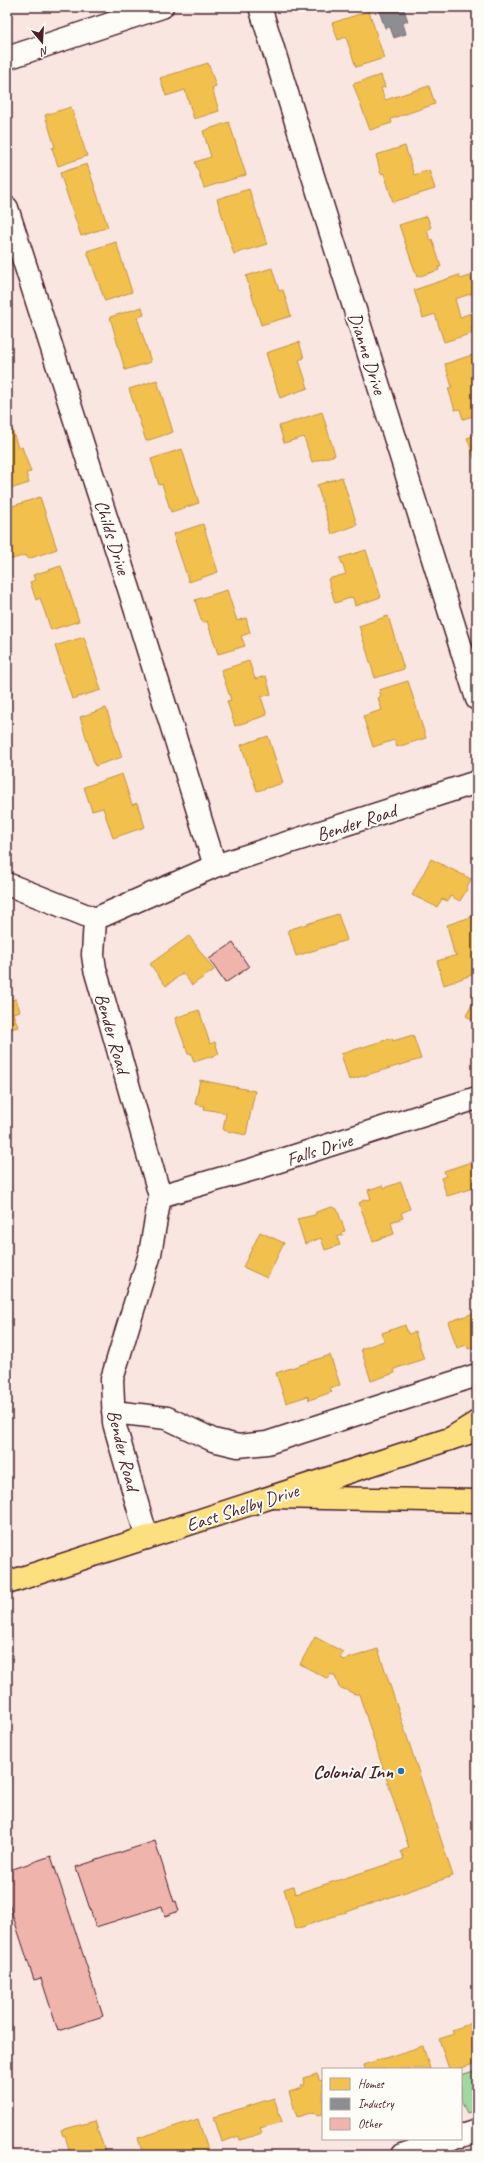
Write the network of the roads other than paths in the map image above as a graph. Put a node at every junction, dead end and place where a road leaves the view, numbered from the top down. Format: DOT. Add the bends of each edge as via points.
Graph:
graph roads {
  1 [pos="162,7"];
  2 [pos="260,7"];
  3 [pos="7,58"];
  4 [pos="7,208"];
  5 [pos="477,699"];
  6 [pos="477,782"];
  7 [pos="215,866"];
  8 [pos="7,884"];
  9 [pos="94,919"];
  10 [pos="477,1098"];
  11 [pos="160,1196"];
  12 [pos="477,1375"];
  13 [pos="113,1412"];
  14 [pos="477,1422"];
  15 [pos="477,1430"];
  16 [pos="450,1439"];
  17 [pos="274,1497"];
  18 [pos="477,1501"];
  19 [pos="147,1538"];
  20 [pos="7,1584"];
  21 [pos="477,2131"];
  22 [pos="462,2136"];
  23 [pos="448,2140"];
  24 [pos="402,2155"];
  1 -- 3 [label="street"];
  2 -- 5 [label="street, Dianne Drive"];
  4 -- 7 [label="street, Childs Drive" via="88,457"];
  6 -- 7 [label="street, Bender Road"];
  7 -- 9 [label="street, Bender Road"];
  8 -- 9 [label="street"];
  9 -- 11 [label="street, Bender Road" via="95,969"];
  10 -- 11 [label="street, Falls Drive" via="254,1170"];
  11 -- 13 [label="street, Bender Road" via="150,1254 112,1379"];
  12 -- 13 [label="street" via="267,1443 238,1446 213,1440 167,1418"];
  13 -- 19 [label="street, Bender Road"];
  14 -- 16 [label="main road"];
  15 -- 16 [label="main road, East Shelby Drive"];
  16 -- 17 [label="main road, East Shelby Drive"];
  17 -- 18 [label="main road"];
  17 -- 19 [label="main road, East Shelby Drive"];
  19 -- 20 [label="main road, East Shelby Drive"];
  21 -- 22 [label="street"];
  23 -- 24 [label="street"];
}
